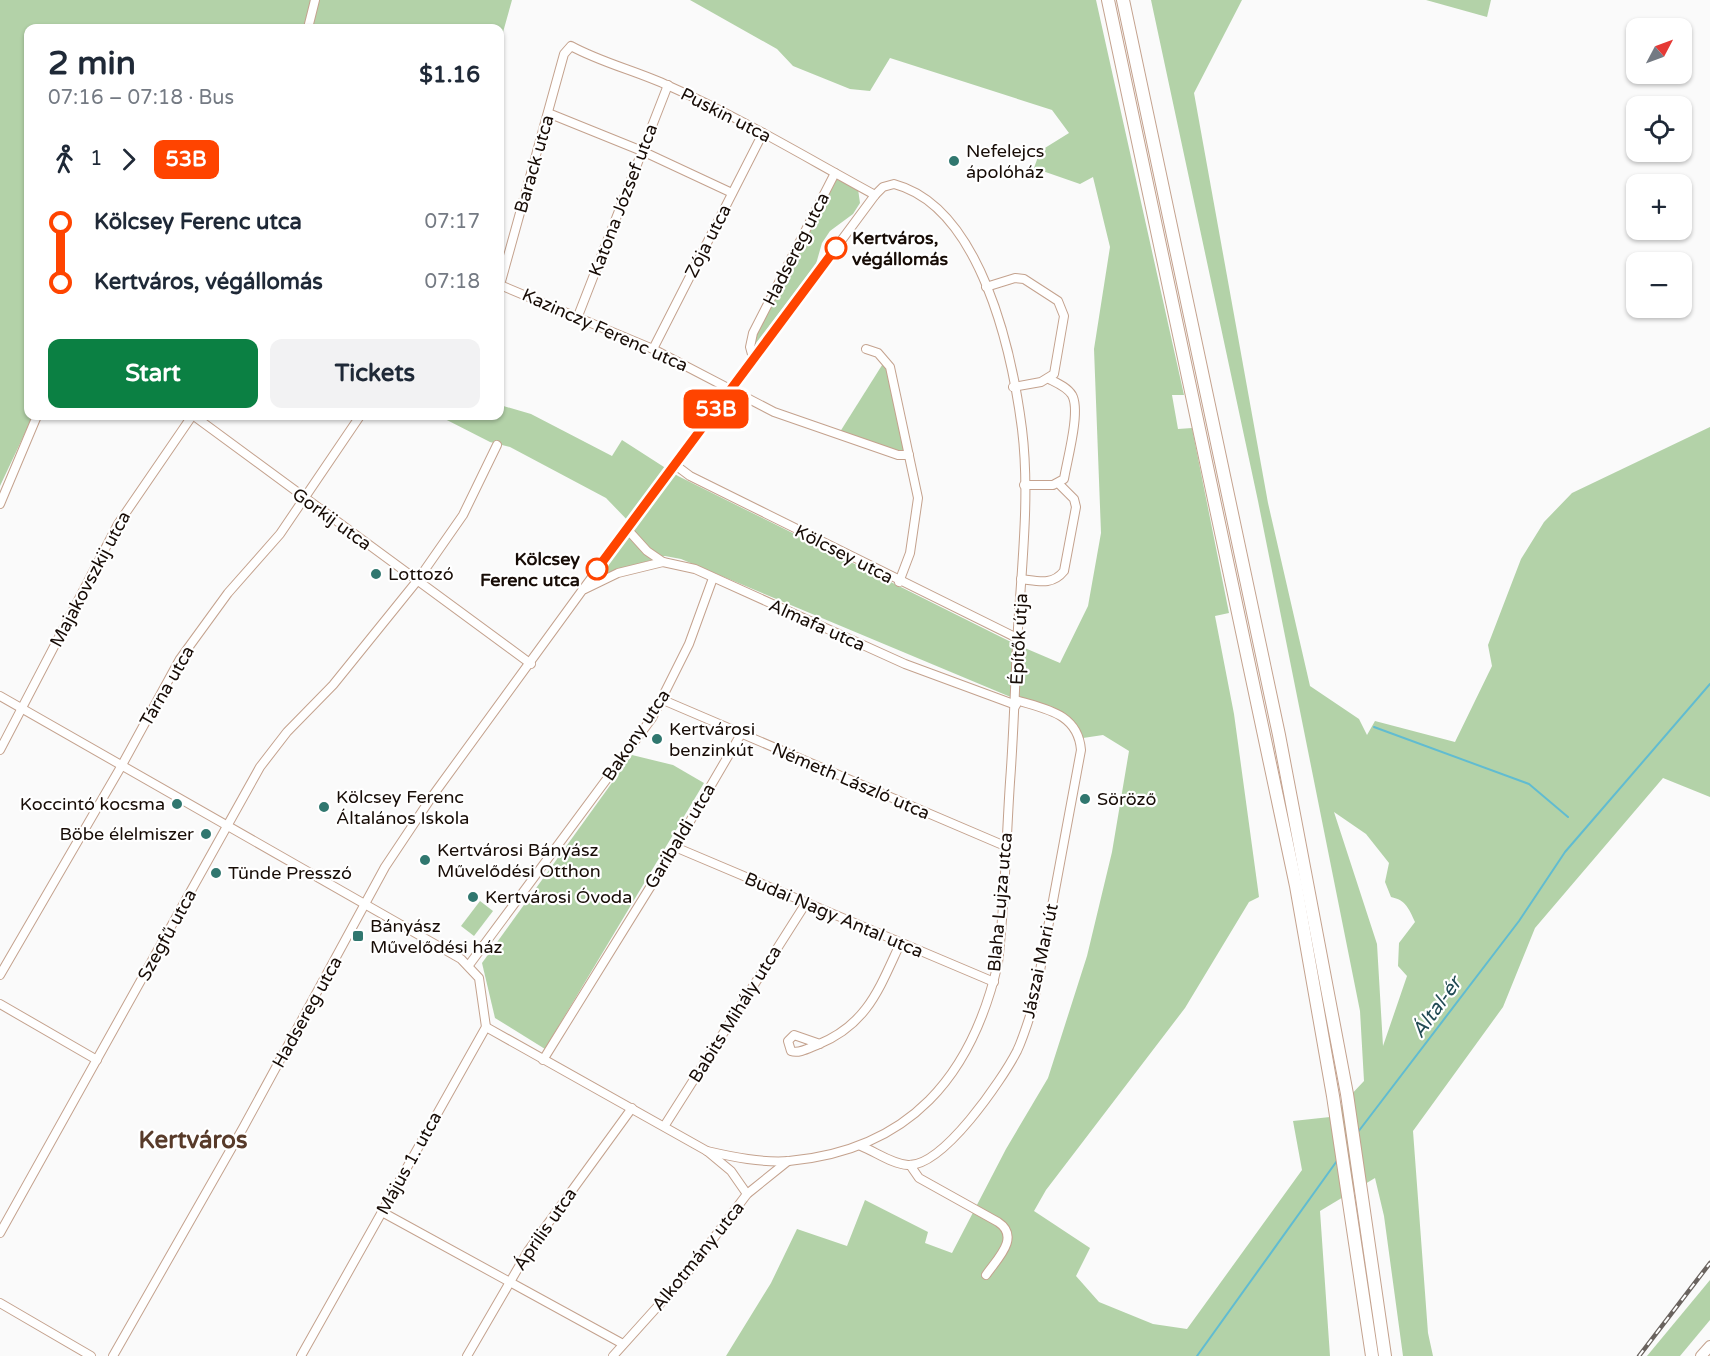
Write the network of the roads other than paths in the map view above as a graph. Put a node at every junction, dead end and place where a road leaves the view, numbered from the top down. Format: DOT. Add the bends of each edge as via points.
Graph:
graph roads {
  1 [pos="315,0"];
  2 [pos="1108,0"];
  3 [pos="1123,0"];
  4 [pos="309,24"];
  5 [pos="571,46"];
  6 [pos="668,85"];
  7 [pos="548,114"];
  8 [pos="763,133"];
  9 [pos="642,151"];
  10 [pos="835,173"];
  11 [pos="883,188"];
  12 [pos="732,193"];
  13 [pos="875,195"];
  14 [pos="504,271"];
  15 [pos="504,287"];
  16 [pos="986,287"];
  17 [pos="578,316"];
  18 [pos="653,349"];
  19 [pos="866,349"];
  20 [pos="753,358"];
  21 [pos="1049,379"];
  22 [pos="1013,387"];
  23 [pos="731,389"];
  24 [pos="35,420"];
  25 [pos="190,420"];
  26 [pos="198,420"];
  27 [pos="357,420"];
  28 [pos="497,445"];
  29 [pos="909,455"];
  30 [pos="674,464"];
  31 [pos="1059,484"];
  32 [pos="1024,485"];
  33 [pos="304,499"];
  34 [pos="0,504"];
  35 [pos="628,530"];
  36 [pos="663,562"];
  37 [pos="713,578"];
  38 [pos="1021,579"];
  39 [pos="417,581"];
  40 [pos="899,582"];
  41 [pos="580,591"];
  42 [pos="1017,638"];
  43 [pos="531,664"];
  44 [pos="0,696"];
  45 [pos="663,700"];
  46 [pos="1016,702"];
  47 [pos="23,710"];
  48 [pos="741,734"];
  49 [pos="0,750"];
  50 [pos="122,765"];
  51 [pos="228,825"];
  52 [pos="1005,846"];
  53 [pos="675,847"];
  54 [pos="806,903"];
  55 [pos="366,904"];
  56 [pos="900,944"];
  57 [pos="469,965"];
  58 [pos="0,975"];
  59 [pos="994,982"];
  60 [pos="0,1004"];
  61 [pos="486,1027"];
  62 [pos="819,1044"];
  63 [pos="97,1060"];
  64 [pos="543,1060"];
  65 [pos="632,1108"];
  66 [pos="665,1125"];
  67 [pos="861,1146"];
  68 [pos="707,1151"];
  69 [pos="788,1161"];
  70 [pos="910,1165"];
  71 [pos="747,1194"];
  72 [pos="382,1212"];
  73 [pos="0,1233"];
  74 [pos="986,1275"];
  75 [pos="509,1280"];
  76 [pos="0,1303"];
  77 [pos="623,1344"];
  78 [pos="1710,1346"];
  79 [pos="91,1356"];
  80 [pos="113,1356"];
  81 [pos="301,1356"];
  82 [pos="467,1356"];
  83 [pos="613,1356"];
  84 [pos="1372,1356"];
  85 [pos="1385,1356"];
  86 [pos="1701,1356"];
  1 -- 4 [label="street"];
  2 -- 84 [label="highway" via="1280,809 1333,1096"];
  3 -- 85 [label="highway" via="1274,712 1347,1094"];
  5 -- 6 [label="street, Puskin utca"];
  5 -- 7 [label="street, Barack utca" via="564,54"];
  6 -- 8 [label="street, Puskin utca"];
  6 -- 9 [label="street, Katona József utca"];
  7 -- 9 [label="street"];
  7 -- 14 [label="street, Barack utca"];
  8 -- 10 [label="street, Puskin utca"];
  8 -- 12 [label="street, Zója utca"];
  9 -- 12 [label="street"];
  9 -- 17 [label="street, Katona József utca"];
  10 -- 13 [label="street, Puskin utca"];
  10 -- 20 [label="street, Hadsereg utca" via="753,333"];
  11 -- 13 [label="street, Hadsereg utca"];
  11 -- 16 [label="street, Építők útja" via="894,184 903,187 933,204 948,218 962,235"];
  12 -- 18 [label="street, Zója utca"];
  13 -- 20 [label="street, Hadsereg utca"];
  15 -- 17 [label="street, Kazinczy Ferenc utca"];
  16 -- 21 [label="street" via="1024,279 1058,301 1064,315 1062,337 1054,374"];
  16 -- 22 [label="street, Építők útja" via="1005,345"];
  17 -- 18 [label="street, Kazinczy Ferenc utca"];
  18 -- 23 [label="street, Kazinczy Ferenc utca"];
  19 -- 29 [label="street" via="878,353 890,367"];
  20 -- 23 [label="street, Hadsereg utca"];
  21 -- 22 [label="street"];
  21 -- 31 [label="street" via="1065,387 1076,407 1064,479"];
  22 -- 32 [label="street, Építők útja" via="1022,429"];
  23 -- 29 [label="street, Kazinczy Ferenc utca" via="817,429"];
  23 -- 30 [label="street, Hadsereg utca"];
  24 -- 34 [label="street"];
  25 -- 47 [label="street, Majakovszkij utca" via="118,524"];
  26 -- 33 [label="street, Gorkij utca"];
  27 -- 33 [label="street, Tárna utca"];
  28 -- 39 [label="street, Szegfű utca" via="463,515"];
  29 -- 40 [label="street" via="918,498 910,553"];
  30 -- 35 [label="street, Hadsereg utca"];
  30 -- 40 [label="street, Kölcsey utca" via="690,476"];
  31 -- 32 [label="street"];
  31 -- 38 [label="street, Építők útja" via="1074,499 1076,507 1064,572 1050,582"];
  32 -- 38 [label="street, Építők útja"];
  33 -- 39 [label="street, Gorkij utca"];
  33 -- 50 [label="street, Tárna utca" via="180,659"];
  35 -- 36 [label="street, Almafa utca"];
  35 -- 41 [label="street, Hadsereg utca"];
  36 -- 37 [label="street, Almafa utca" via="689,567"];
  36 -- 41 [label="street" via="618,573"];
  37 -- 45 [label="street, Bakony utca"];
  37 -- 46 [label="street, Almafa utca" via="904,664"];
  38 -- 42 [label="street, Építők útja"];
  39 -- 43 [label="street, Gorkij utca"];
  39 -- 51 [label="street, Szegfű utca" via="333,685 287,732 260,767"];
  40 -- 42 [label="street, Kölcsey utca"];
  41 -- 43 [label="street, Hadsereg utca"];
  42 -- 46 [label="street, Építők útja"];
  43 -- 55 [label="street, Hadsereg utca" via="431,798 385,867"];
  44 -- 47 [label="street"];
  45 -- 48 [label="street, Németh László utca"];
  45 -- 57 [label="street, Bakony utca"];
  46 -- 52 [label="street, Blaha Lujza utca"];
  46 -- 70 [label="street, Jászai Mari út" via="1066,717 1077,730 1081,750 1034,1003 1018,1049 991,1092 940,1151"];
  47 -- 49 [label="street, Majakovszkij utca"];
  47 -- 50 [label="street"];
  48 -- 52 [label="street, Németh László utca"];
  48 -- 53 [label="street, Garibaldi utca"];
  50 -- 51 [label="street"];
  50 -- 58 [label="street, Tárna utca"];
  51 -- 55 [label="street"];
  51 -- 63 [label="street, Szegfű utca"];
  52 -- 59 [label="street, Blaha Lujza utca"];
  53 -- 54 [label="street, Budai Nagy Antal utca"];
  53 -- 64 [label="street, Garibaldi utca"];
  54 -- 56 [label="street, Budai Nagy Antal utca"];
  54 -- 66 [label="street, Babits Mihály utca"];
  55 -- 57 [label="street"];
  55 -- 80 [label="street, Hadsereg utca"];
  56 -- 59 [label="street, Budai Nagy Antal utca"];
  56 -- 62 [label="street" via="867,1010 848,1029"];
  57 -- 61 [label="street" via="479,978"];
  59 -- 67 [label="street, Blaha Lujza utca" via="972,1041 940,1089 897,1126"];
  60 -- 63 [label="street"];
  61 -- 64 [label="street, Blaha Lujza utca"];
  61 -- 72 [label="street, Május 1. utca"];
  63 -- 73 [label="street, Szegfű utca"];
  64 -- 65 [label="street, Blaha Lujza utca"];
  65 -- 66 [label="street, Blaha Lujza utca"];
  65 -- 75 [label="street, Április utca"];
  66 -- 68 [label="street, Blaha Lujza utca"];
  67 -- 69 [label="street, Blaha Lujza utca"];
  67 -- 70 [label="street"];
  68 -- 69 [label="street, Blaha Lujza utca"];
  68 -- 71 [label="street, Blaha Lujza utca" via="731,1171"];
  69 -- 71 [label="street, Alkotmány utca"];
  70 -- 74 [label="street" via="918,1178 1007,1230 1007,1243"];
  71 -- 77 [label="street, Alkotmány utca" via="685,1276"];
  72 -- 75 [label="street"];
  72 -- 81 [label="street, Május 1. utca"];
  75 -- 77 [label="street"];
  75 -- 82 [label="street, Április utca"];
  76 -- 79 [label="street"];
  77 -- 83 [label="street, Alkotmány utca"];
  78 -- 86 [label="main road"];
}
